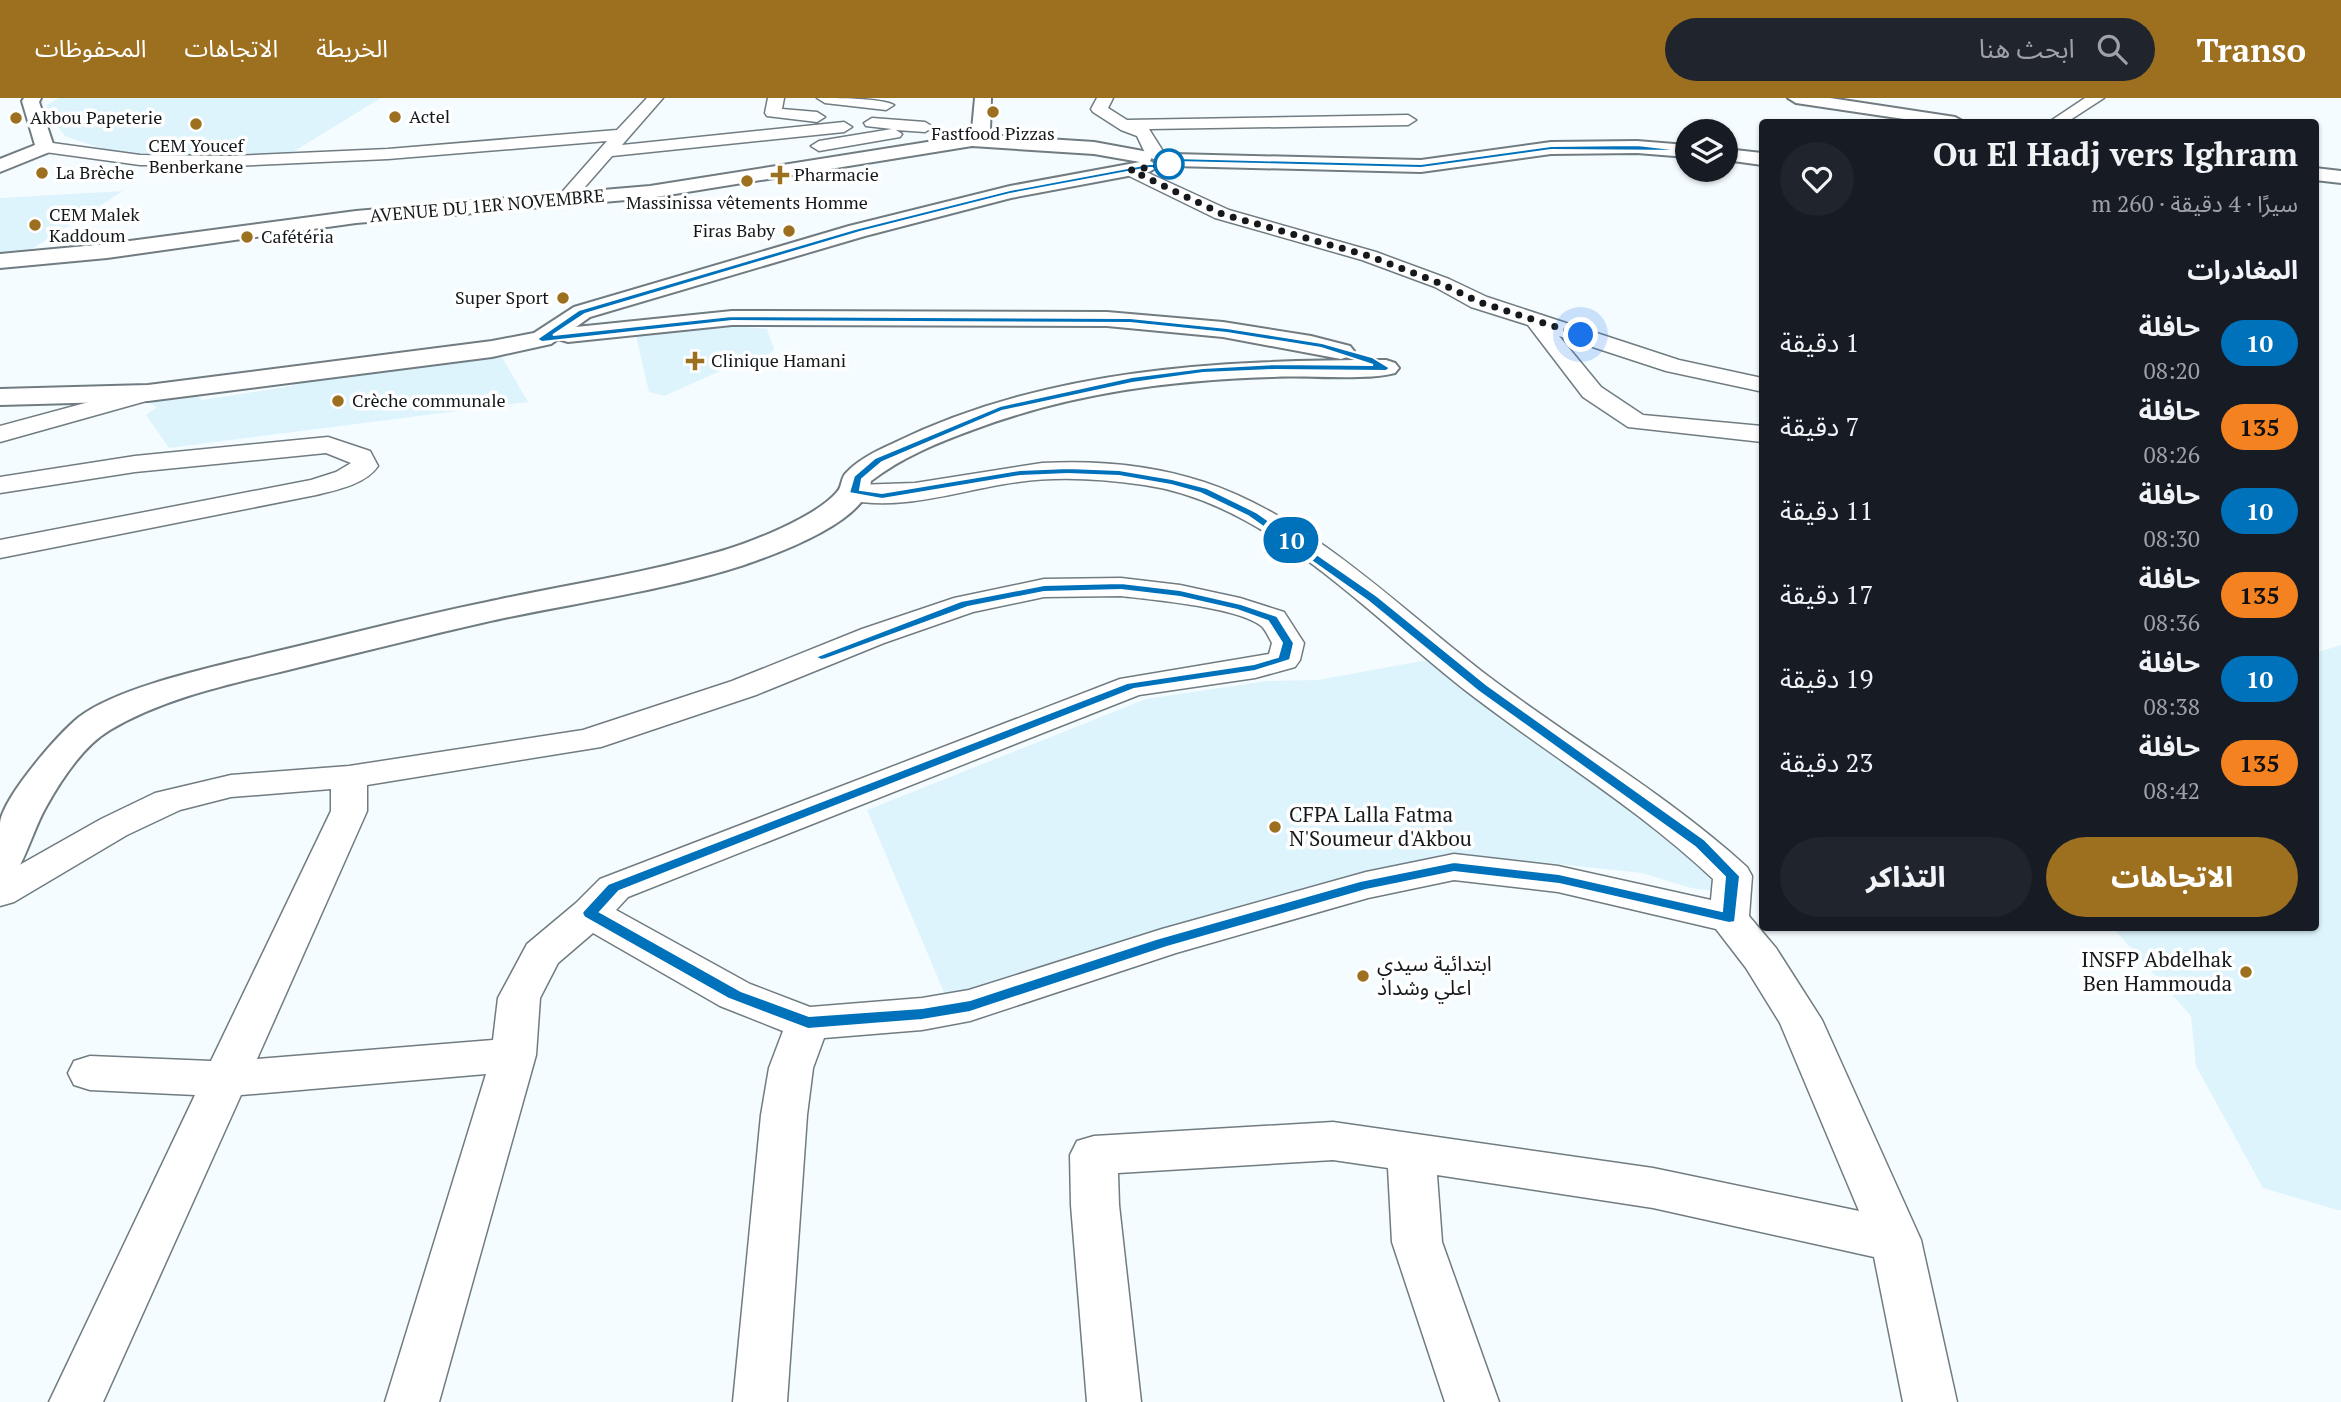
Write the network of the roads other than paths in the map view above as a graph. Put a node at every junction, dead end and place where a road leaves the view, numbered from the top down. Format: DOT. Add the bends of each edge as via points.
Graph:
graph roads {
  1 [pos="33,98"];
  2 [pos="655,98"];
  3 [pos="776,98"];
  4 [pos="825,98"];
  5 [pos="983,98"];
  6 [pos="1105,98"];
  7 [pos="1796,98"];
  8 [pos="2096,98"];
  9 [pos="886,105"];
  10 [pos="756,118"];
  11 [pos="1935,119"];
  12 [pos="2062,119"];
  13 [pos="1408,120"];
  14 [pos="1124,125"];
  15 [pos="651,126"];
  16 [pos="925,127"];
  17 [pos="626,130"];
  18 [pos="894,134"];
  19 [pos="755,137"];
  20 [pos="981,138"];
  21 [pos="45,147"];
  22 [pos="801,149"];
  23 [pos="1675,150"];
  24 [pos="607,152"];
  25 [pos="774,154"];
  26 [pos="1738,156"];
  27 [pos="1759,159"];
  28 [pos="1151,162"];
  29 [pos="0,166"];
  30 [pos="2319,174"];
  31 [pos="2341,177"];
  32 [pos="564,200"];
  33 [pos="1,261"];
  34 [pos="1535,320"];
  35 [pos="542,339"];
  36 [pos="1759,384"];
  37 [pos="148,393"];
  38 [pos="0,397"];
  39 [pos="1759,433"];
  40 [pos="0,434"];
  41 [pos="0,485"];
  42 [pos="855,493"];
  43 [pos="0,549"];
  44 [pos="349,777"];
  45 [pos="0,864"];
  46 [pos="0,893"];
  47 [pos="590,913"];
  48 [pos="1729,918"];
  49 [pos="808,1023"];
  50 [pos="514,1055"];
  51 [pos="90,1073"];
  52 [pos="224,1079"];
  53 [pos="1411,1152"];
  54 [pos="1896,1240"];
  55 [pos="76,1402"];
  56 [pos="412,1402"];
  57 [pos="760,1402"];
  58 [pos="1114,1402"];
  59 [pos="1472,1402"];
  60 [pos="1930,1402"];
  1 -- 21 [label="street" via="30,101"];
  2 -- 17 [label="street"];
  3 -- 16 [label="street" via="773,113"];
  4 -- 9 [label="street"];
  5 -- 20 [label="street"];
  6 -- 14 [label="street" via="1099,109"];
  7 -- 11 [label="street"];
  8 -- 12 [label="street"];
  10 -- 19 [label="street" via="844,127"];
  13 -- 14 [label="street"];
  14 -- 28 [label="street" via="1144,133 1152,151"];
  15 -- 17 [label="street"];
  17 -- 21 [label="street" via="387,154 232,161 140,160"];
  17 -- 24 [label="street"];
  18 -- 22 [label="street"];
  19 -- 24 [label="street"];
  19 -- 25 [label="street"];
  20 -- 28 [label="street, AVENUE DU 1ER NOVEMBRE" via="1094,148"];
  20 -- 32 [label="street, AVENUE DU 1ER NOVEMBRE" via="650,192"];
  21 -- 29 [label="street"];
  23 -- 28 [label="street" via="1551,148 1421,166"];
  24 -- 32 [label="street"];
  26 -- 27 [label="street"];
  28 -- 34 [label="street" via="1222,214 1369,256"];
  28 -- 35 [label="street" via="857,231 582,312"];
  30 -- 31 [label="street"];
  32 -- 33 [label="street, AVENUE DU 1ER NOVEMBRE" via="380,214"];
  34 -- 36 [label="street" via="1674,366"];
  34 -- 39 [label="street" via="1592,393 1637,422"];
  35 -- 37 [label="street"];
  35 -- 42 [label="street" via="732,318 1153,321 1322,345 1386,368 1203,371 1033,400 1000,408 879,460 857,478"];
  37 -- 38 [label="street"];
  37 -- 40 [label="street"];
  41 -- 43 [label="street" via="135,464 328,445 361,457 365,466 316,488"];
  42 -- 45 [label="street" via="831,513 791,535 732,558 356,642 204,680 139,702 95,723 62,754 26,807"];
  42 -- 48 [label="street" via="882,496 1020,473 1119,473 1203,491 1252,514 1373,598 1482,688 1700,844 1733,876"];
  44 -- 46 [label="street" via="231,786 168,801"];
  44 -- 47 [label="street" via="589,740 744,688 965,604 1044,589 1121,587 1180,594 1273,619 1288,643 1284,660 1255,668 1132,686 614,888"];
  44 -- 52 [label="street" via="349,811"];
  47 -- 49 [label="street" via="735,995"];
  47 -- 50 [label="street" via="542,954 519,998"];
  48 -- 49 [label="street" via="1559,879 1454,867 1366,885 1162,943 970,1006"];
  48 -- 54 [label="street" via="1800,1020"];
  49 -- 57 [label="street" via="791,1068 783,1115"];
  50 -- 52 [label="street"];
  50 -- 56 [label="street"];
  51 -- 52 [label="street"];
  52 -- 55 [label="street"];
  53 -- 54 [label="street" via="1653,1188"];
  53 -- 58 [label="street" via="1333,1141 1094,1155"];
  53 -- 59 [label="street" via="1418,1242"];
  54 -- 60 [label="street"];
}
